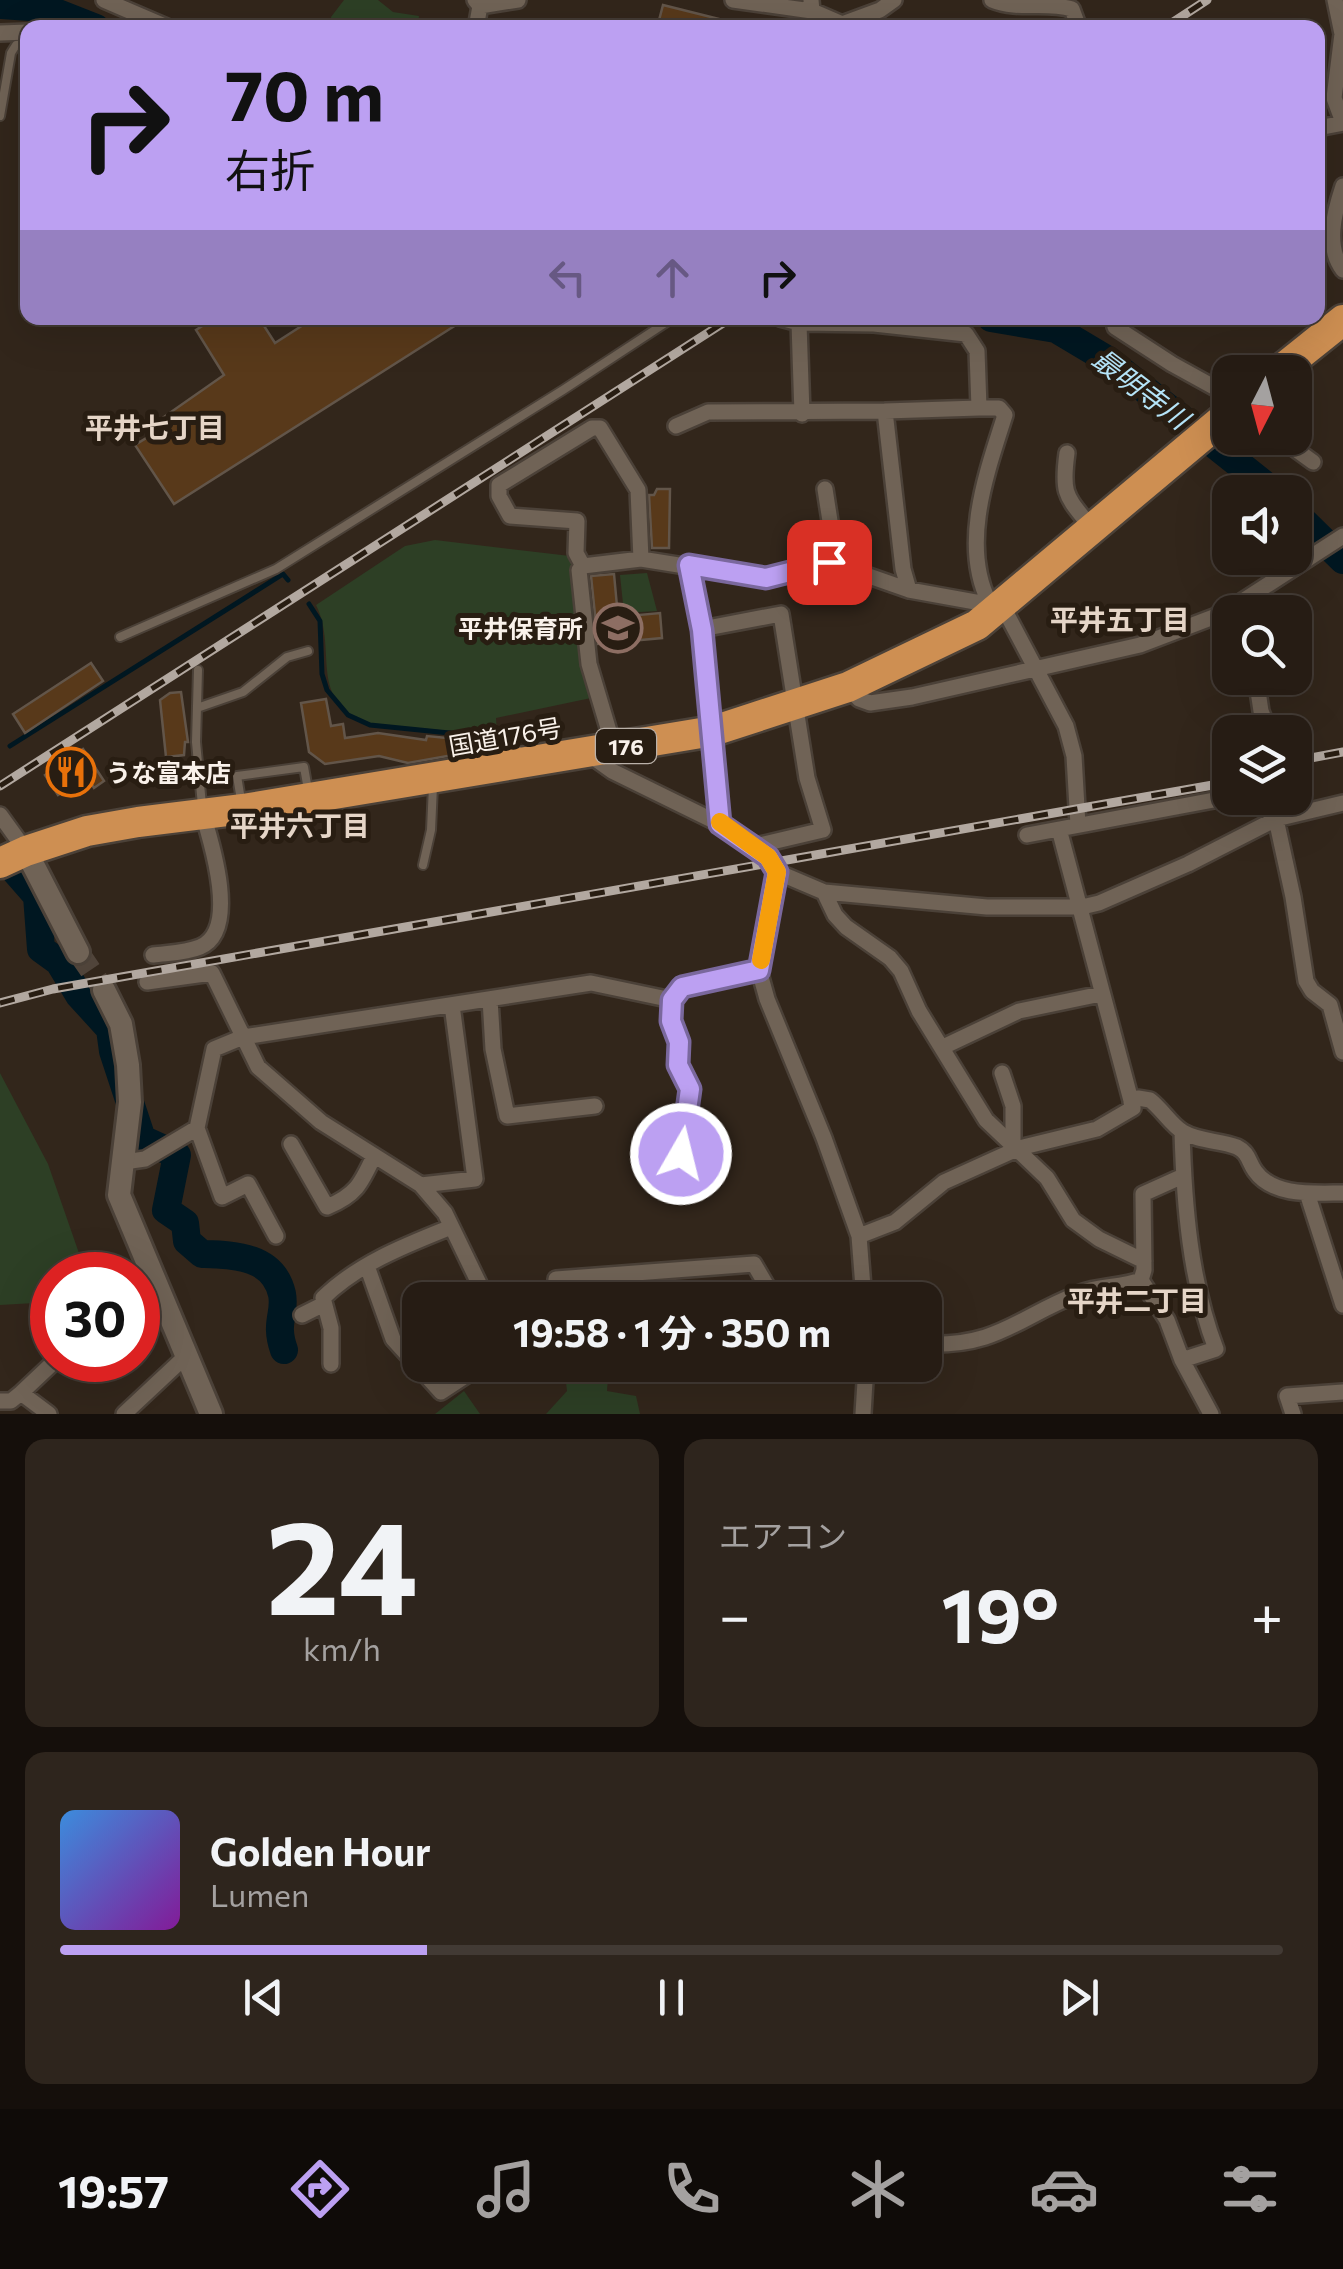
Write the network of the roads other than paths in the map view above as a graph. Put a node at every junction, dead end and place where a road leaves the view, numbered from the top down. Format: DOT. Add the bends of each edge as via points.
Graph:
graph roads {
  1 [pos="104,0"];
  2 [pos="518,0"];
  3 [pos="733,0"];
  4 [pos="894,0"];
  5 [pos="992,0"];
  6 [pos="1335,0"];
  7 [pos="1054,2"];
  8 [pos="478,3"];
  9 [pos="812,6"];
  10 [pos="151,20"];
  11 [pos="835,20"];
  12 [pos="853,20"];
  13 [pos="1076,20"];
  14 [pos="20,45"];
  15 [pos="0,116"];
  16 [pos="1343,122"];
  17 [pos="1343,186"];
  18 [pos="1336,209"];
  19 [pos="1325,210"];
  20 [pos="1343,270"];
  21 [pos="1343,320"];
  22 [pos="662,325"];
  23 [pos="798,325"];
  24 [pos="883,325"];
  25 [pos="1115,327"];
  26 [pos="1299,355"];
  27 [pos="1212,386"];
  28 [pos="979,408"];
  29 [pos="885,411"];
  30 [pos="802,414"];
  31 [pos="676,426"];
  32 [pos="1212,429"];
  33 [pos="1068,453"];
  34 [pos="1304,455"];
  35 [pos="1314,462"];
  36 [pos="826,490"];
  37 [pos="1094,530"];
  38 [pos="1340,538"];
  39 [pos="641,559"];
  40 [pos="829,562"];
  41 [pos="689,565"];
  42 [pos="583,566"];
  43 [pos="908,590"];
  44 [pos="1258,592"];
  45 [pos="1258,595"];
  46 [pos="996,604"];
  47 [pos="702,630"];
  48 [pos="120,637"];
  49 [pos="308,651"];
  50 [pos="1036,667"];
  51 [pos="198,670"];
  52 [pos="848,687"];
  53 [pos="797,704"];
  54 [pos="197,708"];
  55 [pos="713,731"];
  56 [pos="600,750"];
  57 [pos="433,778"];
  58 [pos="1212,800"];
  59 [pos="1343,802"];
  60 [pos="0,815"];
  61 [pos="203,815"];
  62 [pos="1272,815"];
  63 [pos="1276,819"];
  64 [pos="720,824"];
  65 [pos="1078,825"];
  66 [pos="1059,828"];
  67 [pos="1027,835"];
  68 [pos="752,848"];
  69 [pos="13,857"];
  70 [pos="423,866"];
  71 [pos="777,872"];
  72 [pos="824,892"];
  73 [pos="1082,907"];
  74 [pos="78,952"];
  75 [pos="153,955"];
  76 [pos="759,970"];
  77 [pos="147,982"];
  78 [pos="104,990"];
  79 [pos="1101,994"];
  80 [pos="490,999"];
  81 [pos="672,1000"];
  82 [pos="452,1004"];
  83 [pos="243,1036"];
  84 [pos="943,1047"];
  85 [pos="1343,1052"];
  86 [pos="1002,1072"];
  87 [pos="1130,1102"];
  88 [pos="594,1106"];
  89 [pos="197,1128"];
  90 [pos="1182,1132"];
  91 [pos="291,1144"];
  92 [pos="1016,1146"];
  93 [pos="374,1156"];
  94 [pos="124,1162"];
  95 [pos="1183,1176"];
  96 [pos="421,1185"];
  97 [pos="676,1187"];
  98 [pos="1307,1193"];
  99 [pos="1343,1193"];
  100 [pos="451,1227"];
  101 [pos="276,1236"];
  102 [pos="859,1236"];
  103 [pos="136,1252"];
  104 [pos="1144,1262"];
  105 [pos="367,1266"];
  106 [pos="1141,1280"];
  107 [pos="478,1282"];
  108 [pos="556,1282"];
  109 [pos="765,1282"];
  110 [pos="863,1282"];
  111 [pos="324,1304"];
  112 [pos="1343,1305"];
  113 [pos="160,1308"];
  114 [pos="302,1315"];
  115 [pos="942,1345"];
  116 [pos="402,1350"];
  117 [pos="186,1356"];
  118 [pos="1182,1360"];
  119 [pos="331,1364"];
  120 [pos="33,1382"];
  121 [pos="432,1382"];
  122 [pos="456,1382"];
  123 [pos="865,1382"];
  124 [pos="1343,1392"];
  125 [pos="21,1393"];
  126 [pos="0,1400"];
  127 [pos="49,1414"];
  128 [pos="124,1414"];
  129 [pos="212,1414"];
  130 [pos="863,1414"];
  131 [pos="1211,1414"];
  132 [pos="1292,1414"];
  1 -- 10 [label="street"];
  2 -- 8 [label="street"];
  3 -- 9 [label="street"];
  4 -- 12 [label="street"];
  5 -- 7 [label="street" via="1011,8"];
  6 -- 16 [label="street" via="1342,34 1334,98"];
  7 -- 13 [label="street" via="1072,9"];
  9 -- 11 [label="street"];
  14 -- 15 [label="lane" via="11,53"];
  17 -- 18 [label="street"];
  18 -- 19 [label="street"];
  18 -- 20 [label="street" via="1332,245"];
  21 -- 26 [label="highway"];
  22 -- 48 [label="lane" via="276,569"];
  23 -- 30 [label="street"];
  24 -- 28 [label="street" via="966,334 977,351"];
  25 -- 27 [label="street"];
  28 -- 29 [label="street"];
  28 -- 46 [label="street" via="999,408 1005,415 975,539 980,574"];
  29 -- 30 [label="street"];
  29 -- 43 [label="street"];
  30 -- 31 [label="street" via="708,412"];
  32 -- 37 [label="highway, 国道176号 / 176"];
  33 -- 37 [label="street" via="1066,495"];
  34 -- 35 [label="street"];
  36 -- 40 [label="street"];
  37 -- 46 [label="highway, 国道176号 / 176"];
  38 -- 44 [label="street"];
  39 -- 41 [label="street"];
  39 -- 42 [label="street"];
  39 -- 42 [label="street" via="638,490 600,428 592,428 499,486 510,516 577,521 576,553"];
  40 -- 41 [label="street" via="766,578"];
  40 -- 43 [label="street"];
  41 -- 47 [label="street"];
  42 -- 56 [label="street"];
  43 -- 46 [label="street"];
  44 -- 45 [label="street"];
  44 -- 50 [label="street" via="1189,629"];
  46 -- 50 [label="street"];
  46 -- 52 [label="highway, 国道176号 / 176" via="977,626"];
  47 -- 53 [label="street" via="781,614"];
  47 -- 55 [label="street"];
  49 -- 54 [label="lane" via="288,657 244,692"];
  50 -- 52 [label="street" via="870,703"];
  50 -- 65 [label="street" via="1074,756"];
  51 -- 54 [label="lane"];
  52 -- 53 [label="highway, 国道176号 / 176"];
  53 -- 55 [label="highway, 国道176号 / 176"];
  53 -- 68 [label="street" via="806,778 823,830"];
  54 -- 61 [label="lane"];
  55 -- 56 [label="highway, 国道176号 / 176"];
  55 -- 64 [label="street"];
  56 -- 57 [label="highway, 国道176号 / 176"];
  56 -- 64 [label="street" via="612,772"];
  57 -- 61 [label="highway, 国道176号 / 176"];
  57 -- 70 [label="lane"];
  58 -- 65 [label="street"];
  59 -- 63 [label="street"];
  60 -- 69 [label="street"];
  61 -- 69 [label="highway, 国道176号 / 176" via="87,832"];
  61 -- 75 [label="street" via="220,919 201,947"];
  62 -- 63 [label="street"];
  63 -- 73 [label="street"];
  63 -- 85 [label="street" via="1306,981 1330,1005"];
  64 -- 68 [label="street"];
  65 -- 66 [label="street"];
  66 -- 67 [label="street"];
  66 -- 73 [label="street"];
  68 -- 71 [label="street"];
  69 -- 74 [label="street"];
  71 -- 72 [label="street"];
  71 -- 76 [label="street"];
  72 -- 73 [label="street" via="988,907"];
  72 -- 84 [label="street" via="846,927 901,970"];
  73 -- 79 [label="street"];
  76 -- 81 [label="street" via="682,987"];
  76 -- 102 [label="street"];
  77 -- 83 [label="street" via="212,972"];
  78 -- 94 [label="street" via="122,1024 128,1065"];
  79 -- 84 [label="street" via="1019,1011"];
  79 -- 87 [label="street"];
  80 -- 81 [label="street" via="591,984"];
  80 -- 82 [label="street"];
  80 -- 88 [label="street" via="507,1116"];
  81 -- 97 [label="street" via="678,1065 690,1089"];
  82 -- 83 [label="street"];
  82 -- 96 [label="street" via="476,1178"];
  83 -- 89 [label="street" via="214,1048"];
  83 -- 93 [label="street" via="258,1067 321,1122"];
  84 -- 92 [label="street" via="986,1120"];
  86 -- 92 [label="street"];
  87 -- 90 [label="street" via="1150,1100"];
  87 -- 92 [label="street" via="1133,1108 1097,1129"];
  89 -- 94 [label="street" via="144,1159"];
  89 -- 101 [label="street" via="222,1197 248,1184"];
  90 -- 95 [label="street"];
  90 -- 98 [label="street" via="1234,1146 1247,1153 1266,1183"];
  91 -- 93 [label="street" via="327,1207 350,1198"];
  92 -- 102 [label="street" via="944,1182 895,1222"];
  92 -- 104 [label="street" via="1047,1178 1073,1220"];
  93 -- 96 [label="street"];
  94 -- 103 [label="street" via="119,1195"];
  95 -- 104 [label="street" via="1143,1194"];
  95 -- 118 [label="street" via="1201,1310 1216,1348"];
  96 -- 100 [label="street"];
  98 -- 99 [label="street"];
  98 -- 112 [label="street"];
  100 -- 105 [label="street"];
  100 -- 107 [label="street"];
  102 -- 110 [label="street"];
  104 -- 106 [label="street"];
  105 -- 111 [label="street" via="335,1286"];
  105 -- 116 [label="street"];
  106 -- 115 [label="street" via="1086,1291 996,1336"];
  106 -- 118 [label="street"];
  108 -- 109 [label="street" via="754,1264"];
  111 -- 114 [label="street"];
  111 -- 119 [label="street"];
  113 -- 117 [label="street"];
  117 -- 128 [label="street"];
  117 -- 129 [label="street"];
  118 -- 131 [label="street"];
  120 -- 125 [label="street"];
  121 -- 122 [label="street" via="441,1392"];
  123 -- 130 [label="street"];
  124 -- 132 [label="street" via="1288,1396"];
  125 -- 126 [label="street"];
  125 -- 127 [label="street"];
}
